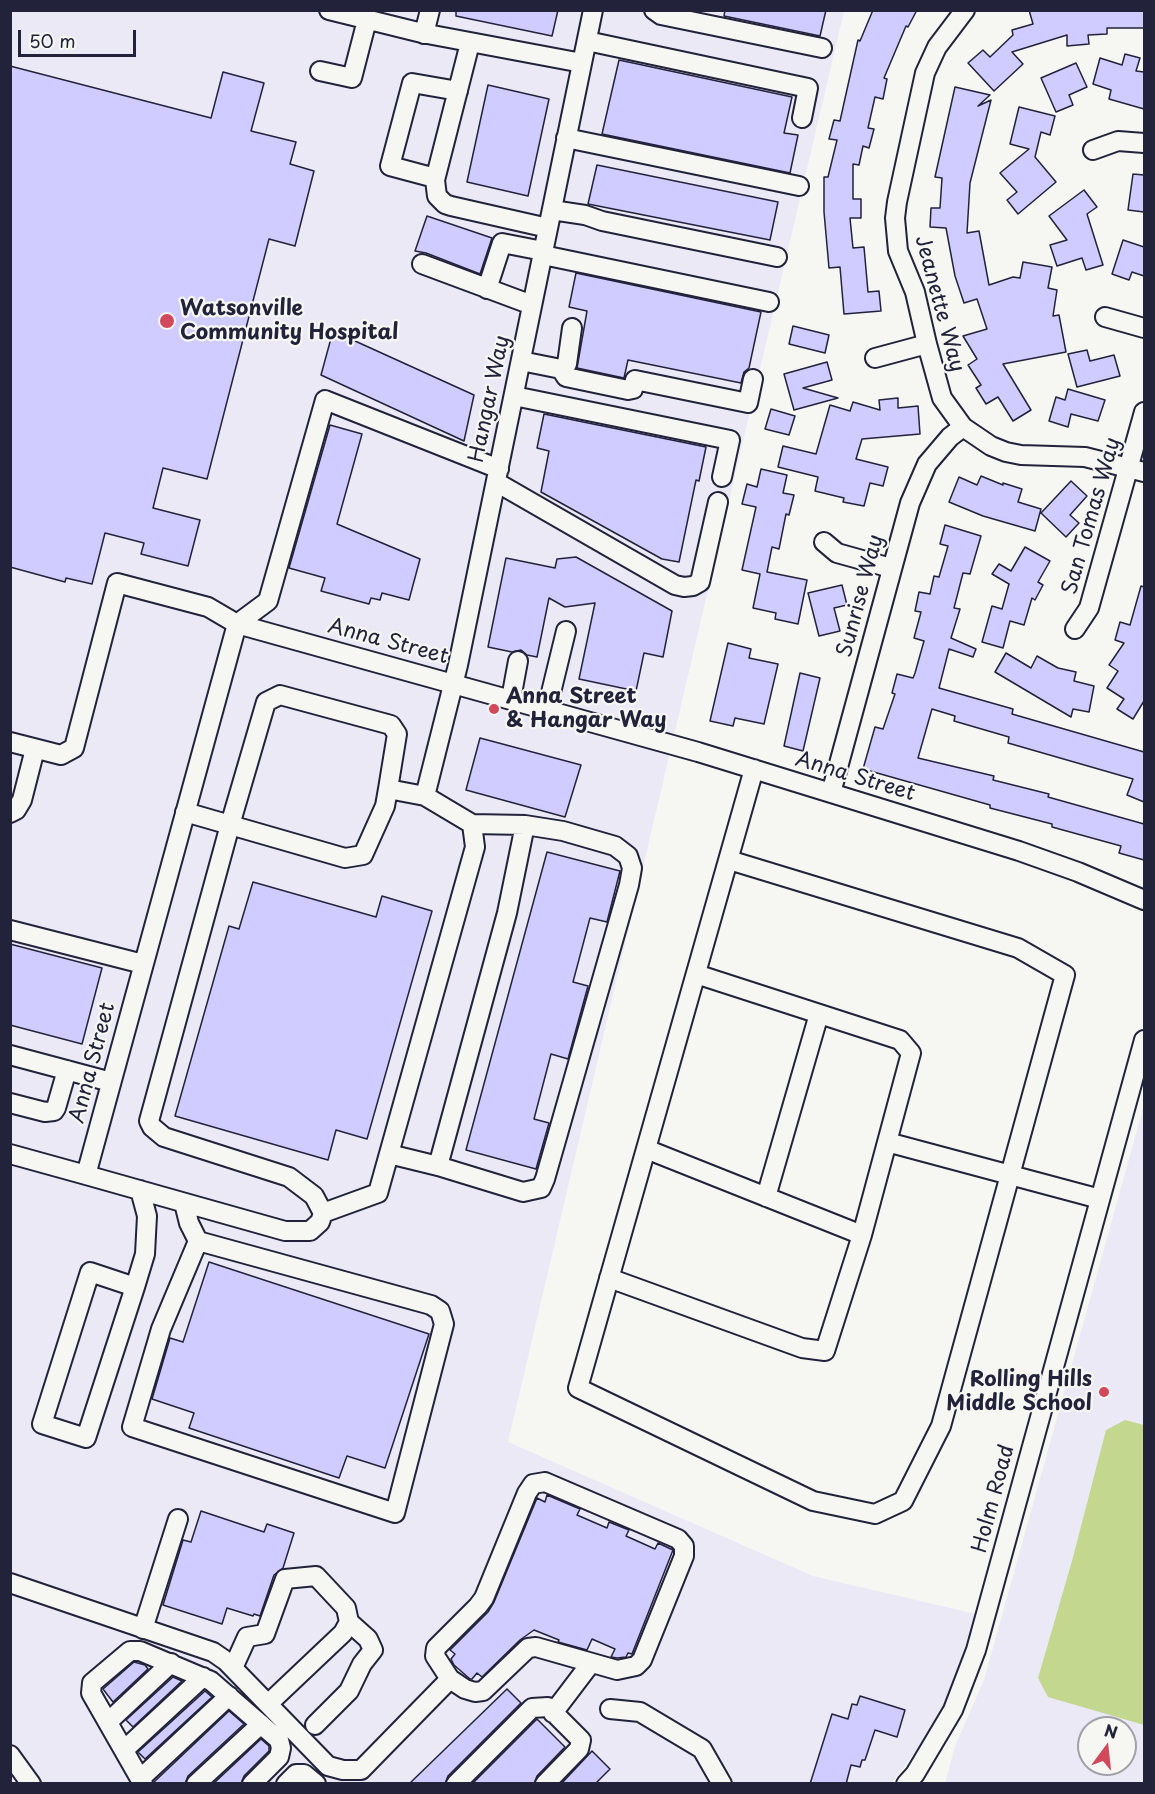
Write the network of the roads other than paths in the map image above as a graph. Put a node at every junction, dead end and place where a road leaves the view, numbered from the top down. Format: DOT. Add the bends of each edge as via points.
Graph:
graph roads {
  1 [pos="329,10"];
  2 [pos="430,10"];
  3 [pos="593,10"];
  4 [pos="654,10"];
  5 [pos="964,10"];
  6 [pos="372,17"];
  7 [pos="424,34"];
  8 [pos="586,41"];
  9 [pos="470,42"];
  10 [pos="822,48"];
  11 [pos="582,63"];
  12 [pos="320,71"];
  13 [pos="458,91"];
  14 [pos="802,118"];
  15 [pos="567,138"];
  16 [pos="1144,143"];
  17 [pos="1093,150"];
  18 [pos="435,178"];
  19 [pos="799,186"];
  20 [pos="550,219"];
  21 [pos="543,253"];
  22 [pos="777,257"];
  23 [pos="422,264"];
  24 [pos="487,289"];
  25 [pos="769,302"];
  26 [pos="532,305"];
  27 [pos="1105,317"];
  28 [pos="572,328"];
  29 [pos="1144,328"];
  30 [pos="927,344"];
  31 [pos="875,358"];
  32 [pos="521,361"];
  33 [pos="561,369"];
  34 [pos="753,379"];
  35 [pos="514,396"];
  36 [pos="1144,412"];
  37 [pos="963,427"];
  38 [pos="1137,470"];
  39 [pos="497,476"];
  40 [pos="722,477"];
  41 [pos="718,502"];
  42 [pos="824,542"];
  43 [pos="891,568"];
  44 [pos="237,624"];
  45 [pos="1075,629"];
  46 [pos="566,631"];
  47 [pos="518,661"];
  48 [pos="454,683"];
  49 [pos="511,699"];
  50 [pos="547,709"];
  51 [pos="10,742"];
  52 [pos="35,749"];
  53 [pos="754,769"];
  54 [pos="388,789"];
  55 [pos="831,793"];
  56 [pos="425,796"];
  57 [pos="185,812"];
  58 [pos="10,813"];
  59 [pos="472,824"];
  60 [pos="230,825"];
  61 [pos="525,825"];
  62 [pos="729,860"];
  63 [pos="1144,900"];
  64 [pos="10,930"];
  65 [pos="143,964"];
  66 [pos="696,974"];
  67 [pos="819,1014"];
  68 [pos="1144,1040"];
  69 [pos="10,1055"];
  70 [pos="67,1070"];
  71 [pos="111,1082"];
  72 [pos="10,1103"];
  73 [pos="887,1142"];
  74 [pos="646,1149"];
  75 [pos="10,1154"];
  76 [pos="389,1154"];
  77 [pos="438,1166"];
  78 [pos="86,1175"];
  79 [pos="1010,1175"];
  80 [pos="140,1190"];
  81 [pos="766,1197"];
  82 [pos="1100,1199"];
  83 [pos="184,1203"];
  84 [pos="322,1213"];
  85 [pos="862,1235"];
  86 [pos="198,1242"];
  87 [pos="609,1278"];
  88 [pos="135,1287"];
  89 [pos="178,1519"];
  90 [pos="10,1583"];
  91 [pos="349,1622"];
  92 [pos="143,1629"];
  93 [pos="171,1663"];
  94 [pos="591,1663"];
  95 [pos="233,1668"];
  96 [pos="203,1677"];
  97 [pos="450,1679"];
  98 [pos="229,1696"];
  99 [pos="268,1704"];
  100 [pos="610,1709"];
  101 [pos="554,1713"];
  102 [pos="108,1722"];
  103 [pos="261,1724"];
  104 [pos="315,1725"];
  105 [pos="124,1750"];
  106 [pos="10,1755"];
  107 [pos="142,1781"];
  108 [pos="31,1784"];
  109 [pos="196,1784"];
  110 [pos="252,1784"];
  111 [pos="286,1784"];
  112 [pos="316,1784"];
  113 [pos="456,1784"];
  114 [pos="545,1784"];
  115 [pos="722,1784"];
  116 [pos="906,1784"];
  1 -- 6 [label="street"];
  2 -- 7 [label="street"];
  3 -- 8 [label="street, Hangar Way"];
  4 -- 10 [label="street" via="661,15"];
  5 -- 30 [label="street, Jeanette Way" via="936,47 925,73 897,202 898,251 915,292"];
  6 -- 7 [label="street"];
  6 -- 12 [label="street" via="352,78"];
  7 -- 9 [label="street"];
  8 -- 11 [label="street, Hangar Way"];
  8 -- 14 [label="street" via="808,88"];
  9 -- 11 [label="street"];
  9 -- 13 [label="street"];
  11 -- 15 [label="street, Hangar Way"];
  13 -- 18 [label="street"];
  13 -- 18 [label="street" via="412,83 409,93 390,166"];
  15 -- 19 [label="street"];
  15 -- 20 [label="street, Hangar Way"];
  16 -- 17 [label="street" via="1118,141"];
  18 -- 20 [label="street" via="435,191 445,204"];
  20 -- 21 [label="street, Hangar Way"];
  20 -- 22 [label="street" via="585,215"];
  21 -- 24 [label="street" via="502,243"];
  21 -- 25 [label="street"];
  21 -- 26 [label="street, Hangar Way"];
  23 -- 24 [label="street"];
  24 -- 26 [label="street"];
  26 -- 32 [label="street, Hangar Way"];
  27 -- 29 [label="street"];
  28 -- 33 [label="street" via="567,364"];
  30 -- 31 [label="street"];
  30 -- 37 [label="street, Jeanette Way" via="942,398"];
  32 -- 33 [label="street"];
  32 -- 35 [label="street, Hangar Way"];
  33 -- 34 [label="street" via="566,377 628,390 633,389 635,380 748,403"];
  35 -- 39 [label="street, Hangar Way"];
  35 -- 40 [label="street" via="730,440"];
  36 -- 38 [label="street, San Tomas Way"];
  37 -- 38 [label="street, Jeanette Way" via="1006,452 1085,457"];
  37 -- 43 [label="street, Sunrise Way" via="936,453 921,475"];
  38 -- 45 [label="street, San Tomas Way" via="1089,608"];
  39 -- 41 [label="street" via="656,574 684,587 699,582"];
  39 -- 44 [label="street" via="325,400 268,601"];
  39 -- 48 [label="street, Hangar Way"];
  42 -- 43 [label="street" via="837,553"];
  43 -- 55 [label="street, Sunrise Way"];
  44 -- 48 [label="street, Anna Street"];
  44 -- 52 [label="street" via="208,607 117,584 74,748 61,755"];
  44 -- 57 [label="street, Anna Street"];
  46 -- 50 [label="street"];
  47 -- 49 [label="street"];
  48 -- 49 [label="street, Anna Street"];
  48 -- 56 [label="street, Hangar Way"];
  49 -- 50 [label="street, Anna Street"];
  50 -- 53 [label="street, Anna Street"];
  51 -- 52 [label="street"];
  52 -- 58 [label="street" via="22,800"];
  53 -- 55 [label="street, Anna Street"];
  53 -- 62 [label="street"];
  54 -- 56 [label="street"];
  54 -- 60 [label="street" via="385,806 363,855 345,858"];
  54 -- 60 [label="street" via="397,734 391,725 280,695 266,702"];
  55 -- 63 [label="street, Anna Street" via="1019,851"];
  56 -- 59 [label="street"];
  57 -- 60 [label="street"];
  57 -- 65 [label="street, Anna Street"];
  59 -- 61 [label="street"];
  59 -- 76 [label="street" via="475,847"];
  60 -- 84 [label="street" via="149,1121 164,1137 289,1177 314,1196"];
  61 -- 77 [label="street" via="507,913"];
  61 -- 77 [label="street" via="615,846 628,856 632,868 629,885 541,1188 523,1192"];
  62 -- 66 [label="street"];
  62 -- 79 [label="street" via="1018,948 1065,975"];
  64 -- 65 [label="street"];
  65 -- 71 [label="street, Anna Street"];
  66 -- 67 [label="street"];
  66 -- 74 [label="street"];
  67 -- 73 [label="street" via="900,1040 910,1053"];
  67 -- 81 [label="street"];
  68 -- 82 [label="street, Holm Road"];
  69 -- 70 [label="street"];
  70 -- 71 [label="street"];
  70 -- 72 [label="street" via="54,1111"];
  71 -- 78 [label="street, Anna Street"];
  73 -- 79 [label="street"];
  73 -- 85 [label="street"];
  74 -- 81 [label="street"];
  74 -- 87 [label="street"];
  75 -- 78 [label="street"];
  76 -- 77 [label="street"];
  76 -- 84 [label="street" via="378,1193"];
  78 -- 80 [label="street"];
  79 -- 82 [label="street"];
  79 -- 87 [label="street" via="941,1426 903,1501 875,1515 813,1501 578,1388"];
  80 -- 83 [label="street"];
  80 -- 88 [label="street" via="147,1216 145,1254"];
  81 -- 85 [label="street"];
  82 -- 116 [label="street, Holm Road" via="976,1650 953,1710"];
  83 -- 84 [label="street" via="285,1231 310,1230 320,1222"];
  83 -- 86 [label="street"];
  85 -- 87 [label="street" via="825,1352 802,1348"];
  86 -- 86 [label="street" via="161,1329 132,1427 395,1514 444,1324 440,1311 431,1305"];
  88 -- 88 [label="street" via="86,1438 42,1424 90,1272"];
  89 -- 92 [label="street"];
  90 -- 92 [label="street"];
  91 -- 95 [label="street" via="346,1608 316,1576 285,1579 265,1634 247,1636"];
  91 -- 99 [label="street" via="344,1633"];
  91 -- 104 [label="street" via="368,1639 373,1650 350,1691"];
  92 -- 95 [label="street" via="213,1652"];
  93 -- 96 [label="street"];
  93 -- 102 [label="street"];
  93 -- 102 [label="street" via="140,1651 130,1652 92,1683 91,1693"];
  94 -- 97 [label="street" via="536,1647 528,1648 483,1690 465,1689"];
  94 -- 97 [label="street" via="617,1670 636,1666 642,1660 684,1556 684,1546 678,1539 546,1482 533,1484 527,1493 484,1598 436,1648 435,1656"];
  94 -- 101 [label="street"];
  95 -- 99 [label="street"];
  96 -- 98 [label="street"];
  96 -- 105 [label="street"];
  97 -- 99 [label="street" via="361,1770 328,1766"];
  98 -- 103 [label="street"];
  98 -- 107 [label="street"];
  100 -- 115 [label="street" via="640,1712 702,1749"];
  101 -- 113 [label="street" via="548,1707 532,1708"];
  101 -- 114 [label="street" via="581,1740 579,1749"];
  102 -- 105 [label="street"];
  103 -- 109 [label="street"];
  103 -- 110 [label="street" via="279,1740 281,1748 279,1757"];
  105 -- 107 [label="street"];
  106 -- 108 [label="street"];
  111 -- 112 [label="street" via="296,1774 304,1773"];
}
